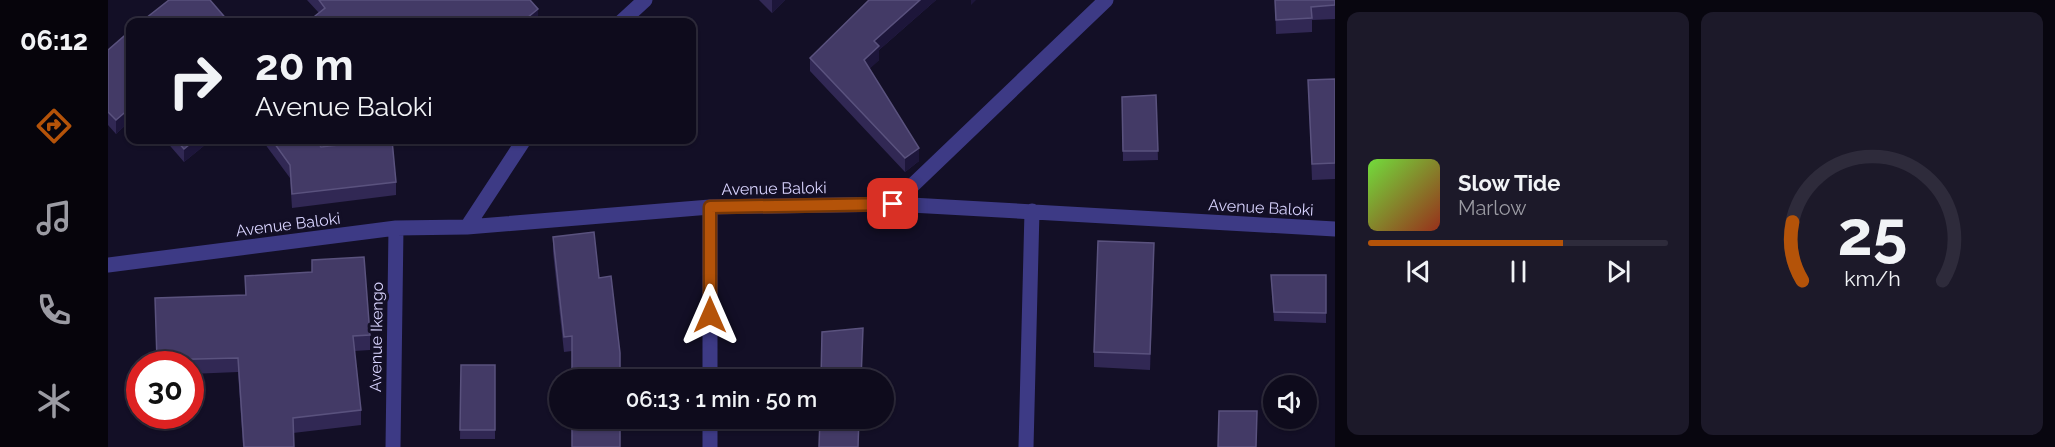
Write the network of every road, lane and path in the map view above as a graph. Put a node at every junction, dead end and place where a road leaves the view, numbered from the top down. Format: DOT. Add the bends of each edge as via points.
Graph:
graph roads {
  1 [pos="645,0"];
  2 [pos="1106,0"];
  3 [pos="625,18"];
  4 [pos="521,144"];
  5 [pos="893,204"];
  6 [pos="710,207"];
  7 [pos="1032,211"];
  8 [pos="467,227"];
  9 [pos="396,228"];
  10 [pos="1335,229"];
  11 [pos="108,265"];
  12 [pos="710,369"];
  13 [pos="710,429"];
  14 [pos="393,447"];
  15 [pos="710,447"];
  16 [pos="1026,447"];
  1 -- 3 [label="street"];
  2 -- 5 [label="street"];
  4 -- 8 [label="street"];
  5 -- 6 [label="street, Avenue Baloki"];
  5 -- 7 [label="street, Avenue Baloki"];
  6 -- 8 [label="street, Avenue Baloki"];
  6 -- 12 [label="street"];
  7 -- 10 [label="street, Avenue Baloki"];
  7 -- 16 [label="street"];
  8 -- 9 [label="street, Avenue Baloki"];
  9 -- 11 [label="street, Avenue Baloki"];
  9 -- 14 [label="street, Avenue Ikengo"];
  13 -- 15 [label="street"];
}
